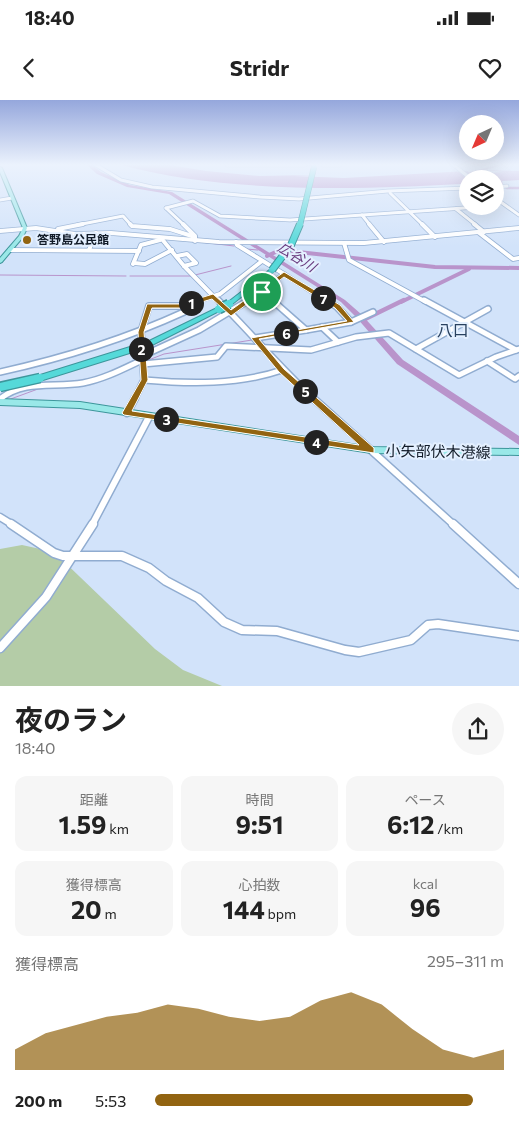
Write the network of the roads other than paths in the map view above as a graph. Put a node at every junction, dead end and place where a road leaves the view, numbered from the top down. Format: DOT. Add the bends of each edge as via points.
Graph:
graph roads {
  1 [pos="10,192"];
  2 [pos="195,192"];
  3 [pos="308,192"];
  4 [pos="373,192"];
  5 [pos="202,193"];
  6 [pos="390,193"];
  7 [pos="12,198"];
  8 [pos="0,200"];
  9 [pos="191,201"];
  10 [pos="504,204"];
  11 [pos="456,209"];
  12 [pos="459,209"];
  13 [pos="409,212"];
  14 [pos="362,215"];
  15 [pos="519,215"];
  16 [pos="25,228"];
  17 [pos="516,228"];
  18 [pos="55,230"];
  19 [pos="0,231"];
  20 [pos="478,232"];
  21 [pos="484,232"];
  22 [pos="519,232"];
  23 [pos="96,234"];
  24 [pos="435,238"];
  25 [pos="162,239"];
  26 [pos="195,239"];
  27 [pos="238,242"];
  28 [pos="384,242"];
  29 [pos="344,243"];
  30 [pos="10,250"];
  31 [pos="89,250"];
  32 [pos="172,250"];
  33 [pos="139,251"];
  34 [pos="177,256"];
  35 [pos="519,258"];
  36 [pos="0,261"];
  37 [pos="262,261"];
  38 [pos="184,266"];
  39 [pos="284,274"];
  40 [pos="261,291"];
  41 [pos="213,296"];
  42 [pos="188,304"];
  43 [pos="228,304"];
  44 [pos="488,309"];
  45 [pos="373,312"];
  46 [pos="231,314"];
  47 [pos="351,322"];
  48 [pos="464,322"];
  49 [pos="323,329"];
  50 [pos="306,330"];
  51 [pos="141,332"];
  52 [pos="256,339"];
  53 [pos="338,342"];
  54 [pos="264,348"];
  55 [pos="416,349"];
  56 [pos="518,349"];
  57 [pos="143,361"];
  58 [pos="487,361"];
  59 [pos="21,368"];
  60 [pos="282,370"];
  61 [pos="0,372"];
  62 [pos="519,376"];
  63 [pos="144,380"];
  64 [pos="0,387"];
  65 [pos="22,389"];
  66 [pos="2,401"];
  67 [pos="127,413"];
  68 [pos="149,417"];
  69 [pos="371,450"];
  70 [pos="519,452"];
  71 [pos="0,517"];
  72 [pos="74,557"];
  73 [pos="519,584"];
  74 [pos="519,636"];
  75 [pos="0,648"];
  1 -- 7 [label="main road"];
  2 -- 5 [label="street"];
  3 -- 43 [label="highway, bridge" via="299,233 286,255"];
  4 -- 5 [label="street" via="299,199"];
  5 -- 9 [label="street"];
  6 -- 13 [label="street"];
  7 -- 8 [label="street"];
  7 -- 16 [label="main road"];
  9 -- 14 [label="street" via="220,216 290,220"];
  9 -- 26 [label="street" via="166,208"];
  10 -- 15 [label="street"];
  11 -- 12 [label="street"];
  11 -- 13 [label="street"];
  11 -- 21 [label="street"];
  13 -- 14 [label="street"];
  13 -- 24 [label="street"];
  14 -- 28 [label="street"];
  16 -- 18 [label="street"];
  16 -- 19 [label="street"];
  16 -- 30 [label="main road"];
  17 -- 21 [label="street"];
  17 -- 22 [label="street"];
  18 -- 23 [label="street"];
  18 -- 26 [label="street" via="123,216 132,226 170,229"];
  20 -- 21 [label="street"];
  20 -- 24 [label="street"];
  20 -- 35 [label="street" via="514,259"];
  23 -- 25 [label="street"];
  23 -- 31 [label="street"];
  24 -- 28 [label="street"];
  25 -- 26 [label="street"];
  25 -- 32 [label="street"];
  25 -- 33 [label="street" via="141,245"];
  26 -- 27 [label="street"];
  27 -- 29 [label="street"];
  27 -- 37 [label="street" via="237,245"];
  28 -- 29 [label="street"];
  29 -- 48 [label="street" via="349,260"];
  30 -- 31 [label="street"];
  30 -- 36 [label="main road"];
  31 -- 33 [label="street"];
  32 -- 33 [label="street" via="145,264 133,263"];
  32 -- 34 [label="street"];
  34 -- 38 [label="street"];
  34 -- 38 [label="street" via="187,254 196,263"];
  37 -- 39 [label="street"];
  37 -- 41 [label="street" via="246,277"];
  38 -- 41 [label="street"];
  39 -- 40 [label="street"];
  39 -- 47 [label="street" via="337,307"];
  40 -- 46 [label="street"];
  40 -- 50 [label="street"];
  41 -- 42 [label="street"];
  41 -- 46 [label="street"];
  42 -- 51 [label="street" via="184,312"];
  42 -- 51 [label="street" via="149,306"];
  43 -- 64 [label="highway, bridge" via="133,350"];
  44 -- 48 [label="street"];
  45 -- 47 [label="street"];
  46 -- 52 [label="street"];
  46 -- 57 [label="street"];
  47 -- 49 [label="street"];
  48 -- 55 [label="street"];
  48 -- 56 [label="street"];
  49 -- 50 [label="street"];
  49 -- 53 [label="street"];
  50 -- 52 [label="street"];
  51 -- 57 [label="street"];
  51 -- 59 [label="street"];
  52 -- 54 [label="street"];
  53 -- 54 [label="street" via="311,350"];
  53 -- 55 [label="street" via="389,333"];
  54 -- 57 [label="street" via="226,346 218,357"];
  54 -- 60 [label="street"];
  55 -- 58 [label="street" via="458,375"];
  56 -- 58 [label="street"];
  57 -- 63 [label="street"];
  57 -- 65 [label="street" via="83,383"];
  58 -- 62 [label="street" via="515,379"];
  59 -- 61 [label="street"];
  59 -- 65 [label="street"];
  60 -- 63 [label="street" via="239,379"];
  60 -- 69 [label="street"];
  63 -- 67 [label="street"];
  65 -- 66 [label="street" via="5,394"];
  66 -- 67 [label="main road, 小矢部伏木港線" via="60,403"];
  67 -- 68 [label="main road, 小矢部伏木港線"];
  68 -- 69 [label="main road, 小矢部伏木港線"];
  68 -- 72 [label="street"];
  69 -- 70 [label="main road, 小矢部伏木港線"];
  69 -- 73 [label="street"];
  71 -- 72 [label="street" via="54,553"];
  72 -- 74 [label="street" via="122,556 150,568 166,581 198,598 224,622 242,630 277,631 345,650 359,652 411,640 428,625 438,624"];
  72 -- 75 [label="street" via="38,608"];
}
